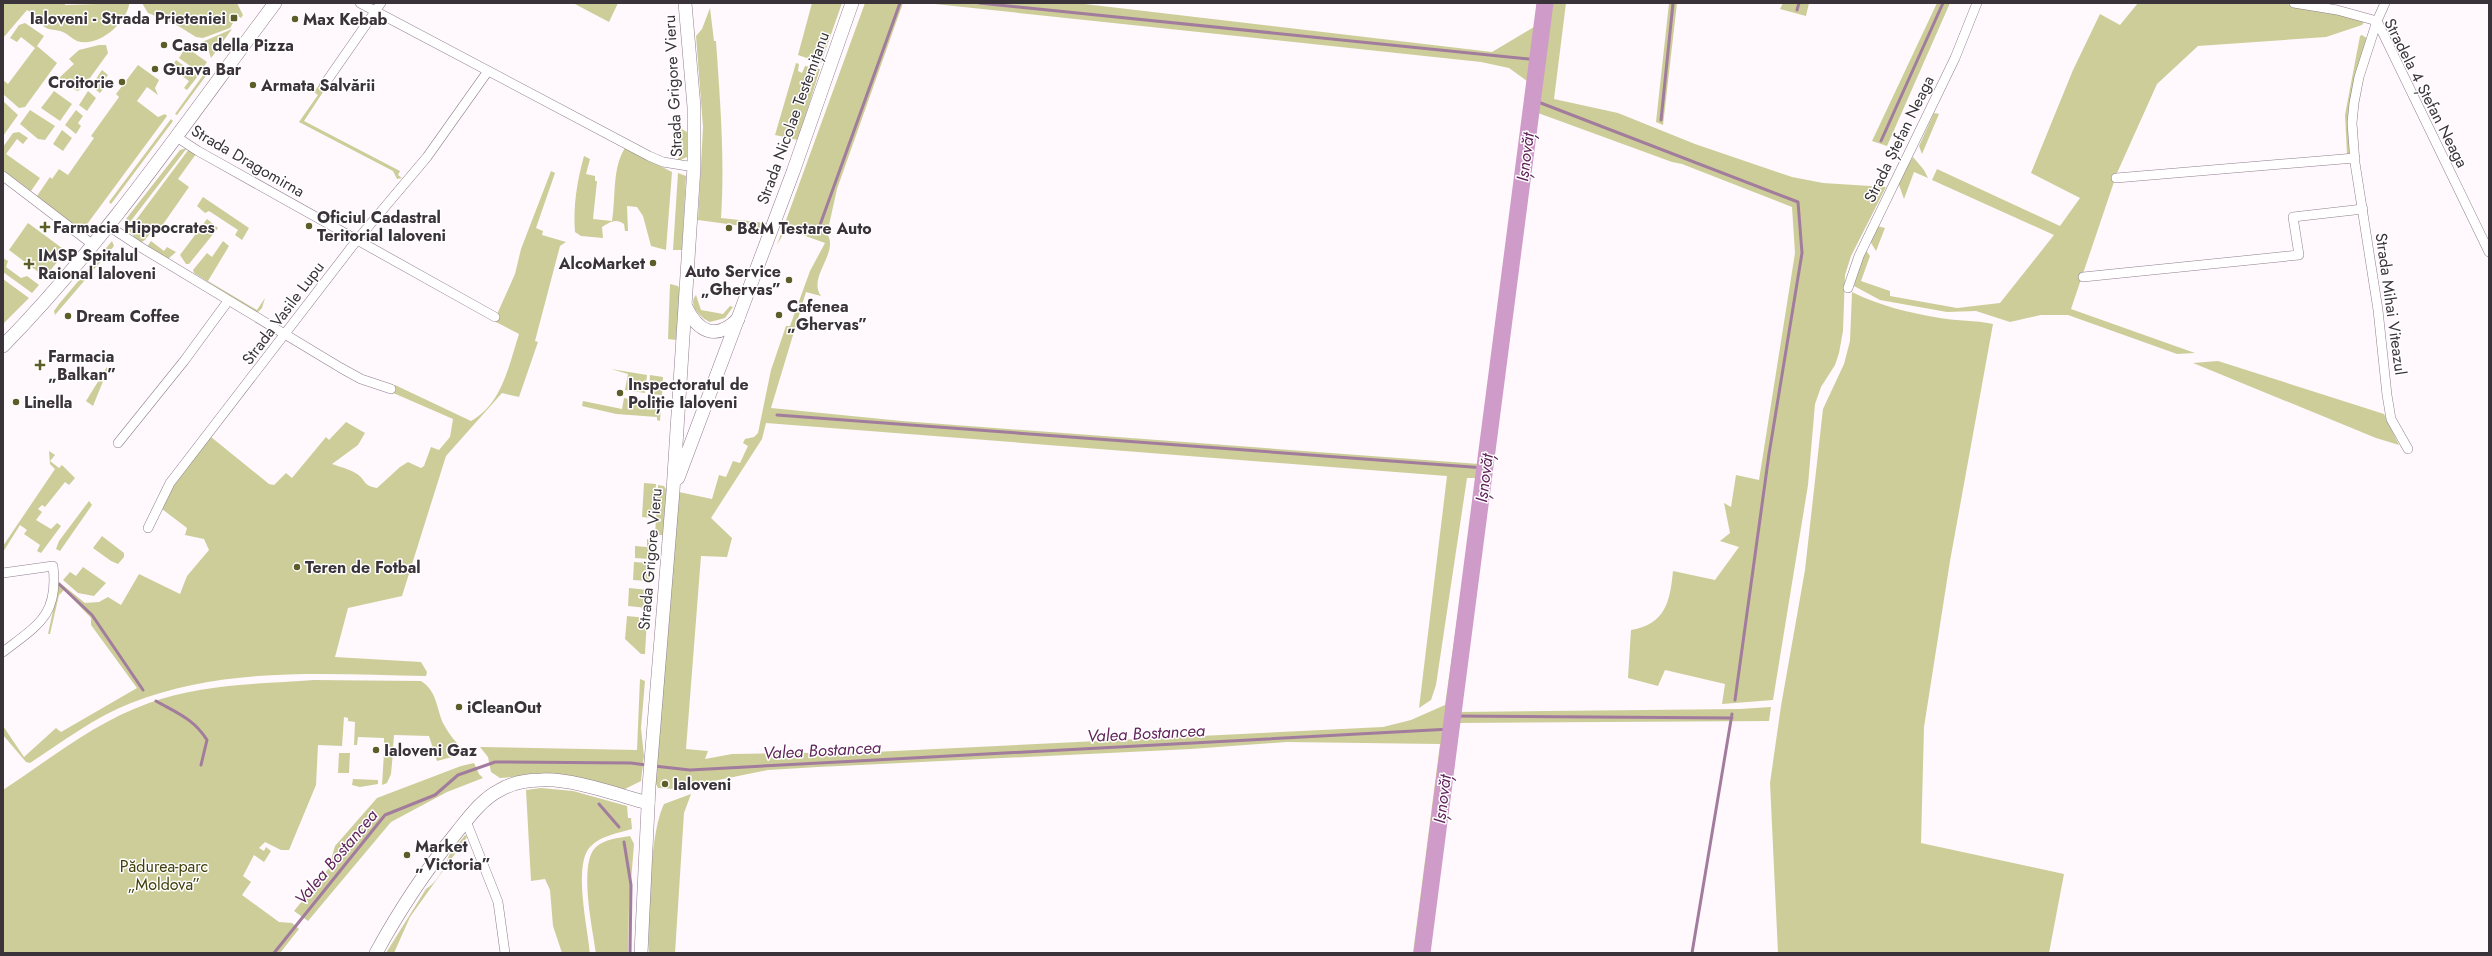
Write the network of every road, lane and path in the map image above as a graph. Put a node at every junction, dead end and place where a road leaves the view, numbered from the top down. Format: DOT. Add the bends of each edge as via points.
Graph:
graph roads {
  1 [pos="275,3"];
  2 [pos="360,3"];
  3 [pos="381,3"];
  4 [pos="685,3"];
  5 [pos="852,3"];
  6 [pos="1977,3"];
  7 [pos="2294,3"];
  8 [pos="2385,3"];
  9 [pos="375,11"];
  10 [pos="2377,21"];
  11 [pos="488,71"];
  12 [pos="324,85"];
  13 [pos="175,136"];
  14 [pos="2355,158"];
  15 [pos="694,167"];
  16 [pos="3,176"];
  17 [pos="2116,178"];
  18 [pos="2363,209"];
  19 [pos="107,225"];
  20 [pos="357,240"];
  21 [pos="92,244"];
  22 [pos="2489,252"];
  23 [pos="2083,277"];
  24 [pos="1848,288"];
  25 [pos="228,301"];
  26 [pos="685,307"];
  27 [pos="495,317"];
  28 [pos="738,319"];
  29 [pos="286,334"];
  30 [pos="3,346"];
  31 [pos="391,389"];
  32 [pos="118,443"];
  33 [pos="2408,449"];
  34 [pos="673,491"];
  35 [pos="148,528"];
  36 [pos="3,573"];
  37 [pos="3,652"];
  38 [pos="648,803"];
  39 [pos="466,821"];
  40 [pos="376,953"];
  41 [pos="505,953"];
  42 [pos="641,953"];
  1 -- 13 [label="main road"];
  2 -- 9 [label="street"];
  3 -- 9 [label="street"];
  4 -- 15 [label="main road, Strada Grigore Vieru" via="694,101"];
  5 -- 28 [label="main road, Strada Nicolae Testemițanu"];
  6 -- 24 [label="street, Strada Ștefan Neaga" via="1949,71 1858,256"];
  7 -- 10 [label="street, Stradela 4 Ștefan Neaga" via="2342,11"];
  8 -- 10 [label="street, Strada Mihai Viteazul"];
  9 -- 11 [label="street"];
  9 -- 12 [label="street"];
  10 -- 14 [label="street, Strada Mihai Viteazul" via="2354,103 2352,124"];
  10 -- 22 [label="street, Stradela 4 Ștefan Neaga"];
  11 -- 15 [label="street, Strada Grigore Vieru" via="663,162"];
  11 -- 20 [label="street, Strada Vasile Lupu" via="426,157"];
  13 -- 19 [label="main road"];
  13 -- 20 [label="street, Strada Dragomirna"];
  14 -- 17 [label="street"];
  14 -- 18 [label="street, Strada Mihai Viteazul"];
  15 -- 26 [label="main road, Strada Grigore Vieru"];
  16 -- 21 [label="street"];
  18 -- 23 [label="street" via="2293,217 2299,255"];
  18 -- 33 [label="street, Strada Mihai Viteazul" via="2391,419"];
  19 -- 21 [label="main road"];
  19 -- 25 [label="street"];
  20 -- 27 [label="street, Strada Dragomirna"];
  20 -- 29 [label="street, Strada Vasile Lupu"];
  21 -- 30 [label="main road" via="41,306"];
  25 -- 29 [label="street"];
  25 -- 32 [label="street"];
  26 -- 28 [label="main road" via="692,321 710,331 726,329"];
  26 -- 34 [label="main road, Strada Grigore Vieru"];
  28 -- 34 [label="main road, Strada Nicolae Testemițanu"];
  29 -- 31 [label="street" via="361,379"];
  29 -- 35 [label="street, Strada Vasile Lupu" via="170,483"];
  34 -- 38 [label="main road, Strada Grigore Vieru"];
  36 -- 37 [label="street" via="53,566 56,585 49,611 43,619"];
  38 -- 39 [label="main road" via="560,781 526,781 499,790"];
  38 -- 42 [label="main road, Strada Grigore Vieru"];
  39 -- 40 [label="main road" via="405,901"];
  39 -- 41 [label="street" via="498,902"];
}
